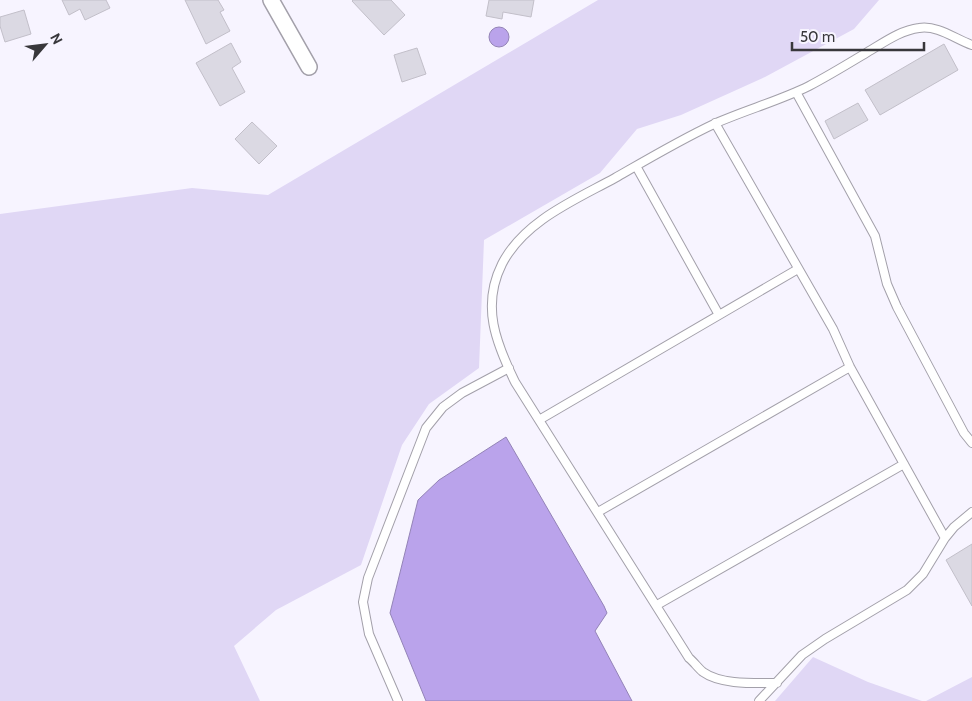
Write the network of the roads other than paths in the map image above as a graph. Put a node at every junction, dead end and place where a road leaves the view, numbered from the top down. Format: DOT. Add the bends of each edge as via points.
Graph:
graph roads {
  1 [pos="271,0"];
  2 [pos="972,45"];
  3 [pos="309,66"];
  4 [pos="796,92"];
  5 [pos="715,123"];
  6 [pos="636,166"];
  7 [pos="798,269"];
  8 [pos="719,315"];
  9 [pos="850,367"];
  10 [pos="508,368"];
  11 [pos="540,420"];
  12 [pos="972,443"];
  13 [pos="904,464"];
  14 [pos="598,512"];
  15 [pos="972,512"];
  16 [pos="945,538"];
  17 [pos="658,605"];
  18 [pos="777,684"];
  19 [pos="398,701"];
  20 [pos="759,701"];
  1 -- 3 [label="street"];
  2 -- 4 [label="lane" via="936,28 919,28 894,37"];
  4 -- 5 [label="lane"];
  4 -- 12 [label="lane" via="875,236 886,284 897,307"];
  5 -- 6 [label="lane"];
  5 -- 7 [label="lane"];
  6 -- 8 [label="lane"];
  6 -- 10 [label="lane" via="543,219 521,238 503,263 493,286 492,319"];
  7 -- 8 [label="lane"];
  7 -- 9 [label="lane"];
  8 -- 11 [label="lane"];
  9 -- 13 [label="lane"];
  9 -- 14 [label="lane"];
  10 -- 11 [label="lane"];
  10 -- 19 [label="lane" via="462,393 443,407 426,428 368,578 363,602 369,634"];
  11 -- 14 [label="lane"];
  13 -- 16 [label="lane"];
  13 -- 17 [label="lane"];
  14 -- 17 [label="lane"];
  15 -- 16 [label="lane"];
  16 -- 18 [label="lane" via="923,574 907,590 802,655"];
  17 -- 18 [label="lane" via="689,658 704,672 725,680"];
  18 -- 20 [label="lane"];
}
